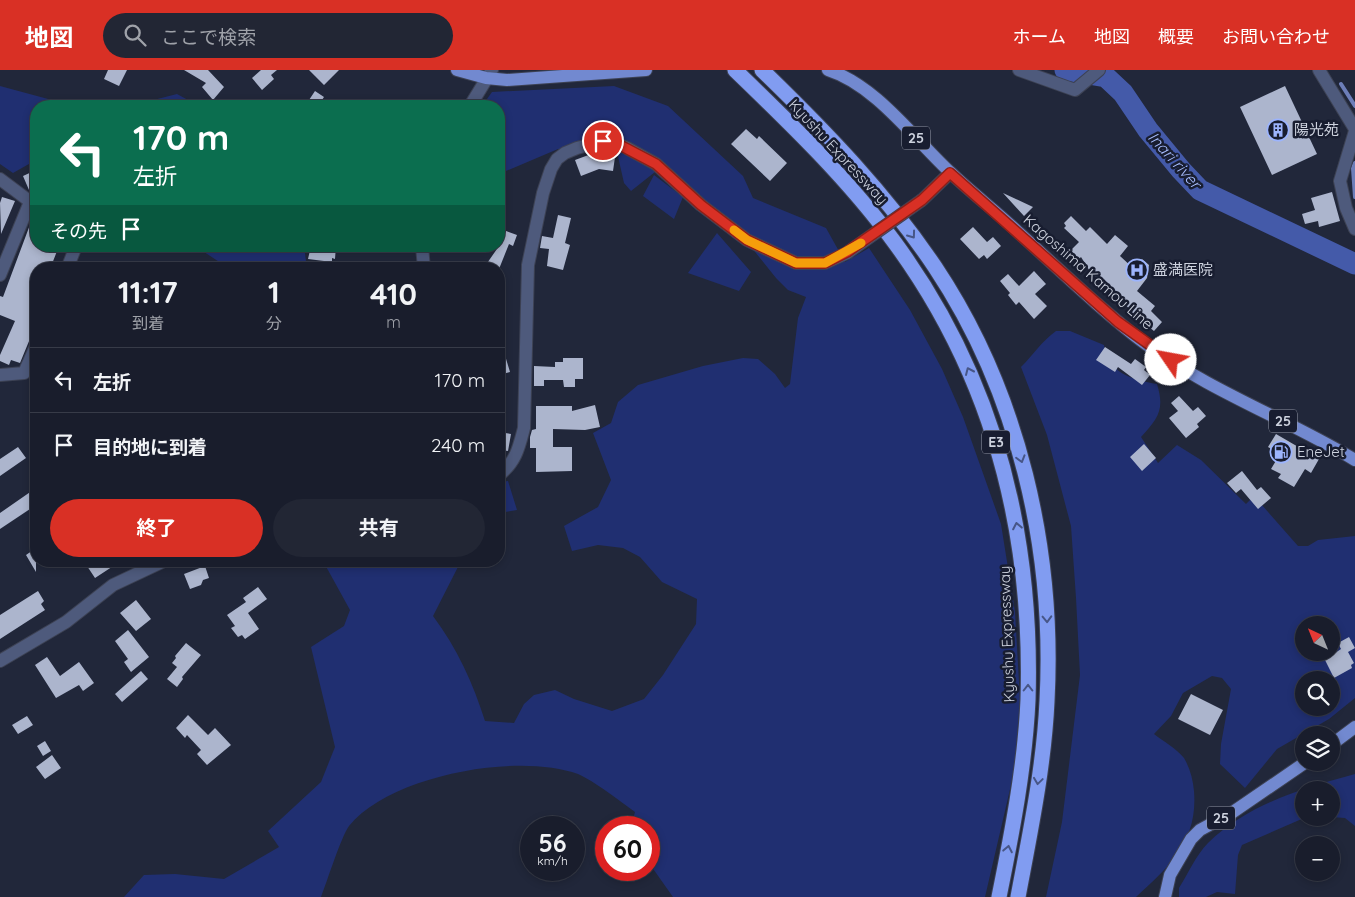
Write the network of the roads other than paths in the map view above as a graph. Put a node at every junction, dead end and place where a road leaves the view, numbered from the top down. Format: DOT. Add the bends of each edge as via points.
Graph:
graph roads {
  1 [pos="457,70"];
  2 [pos="646,70"];
  3 [pos="734,70"];
  4 [pos="762,70"];
  5 [pos="828,70"];
  6 [pos="1019,70"];
  7 [pos="1099,70"];
  8 [pos="1319,70"];
  9 [pos="489,74"];
  10 [pos="474,100"];
  11 [pos="1355,130"];
  12 [pos="950,173"];
  13 [pos="0,179"];
  14 [pos="30,202"];
  15 [pos="30,210"];
  16 [pos="1355,229"];
  17 [pos="0,275"];
  18 [pos="30,360"];
  19 [pos="0,375"];
  20 [pos="1355,460"];
  21 [pos="505,471"];
  22 [pos="151,567"];
  23 [pos="0,660"];
  24 [pos="1355,727"];
  25 [pos="1340,738"];
  26 [pos="1295,770"];
  27 [pos="999,897"];
  28 [pos="1018,897"];
  29 [pos="1165,897"];
  1 -- 9 [label="main road"];
  2 -- 9 [label="main road" via="507,80"];
  27 -- 3 [label="highway, Kyushu Expressway / E3, one-way" via="1021,765 1028,702 1028,644 1022,553 992,429 962,354 895,244 860,198"];
  4 -- 28 [label="highway, Kyushu Expressway / E3, one-way" via="874,186 915,238 962,313 1011,424 1032,501 1041,550 1048,644 1042,750"];
  5 -- 12 [label="main road, Kagoshima Kamou Line / 25" via="870,95"];
  6 -- 7 [label="street" via="1075,90"];
  8 -- 11 [label="street"];
  9 -- 10 [label="street"];
  11 -- 16 [label="street" via="1340,181"];
  12 -- 20 [label="main road, Kagoshima Kamou Line / 25" via="1148,345 1209,384"];
  12 -- 21 [label="street, bridge" via="922,200 847,252 825,263 796,263 747,240 701,205 656,164 627,148 603,141 565,153 551,169 543,193 528,265 524,428 518,452"];
  13 -- 14 [label="street"];
  15 -- 17 [label="street"];
  18 -- 19 [label="street" via="24,373"];
  22 -- 23 [label="street" via="113,585 59,626"];
  24 -- 25 [label="main road"];
  26 -- 29 [label="main road, 25" via="1233,812 1200,830 1170,874"];
}
